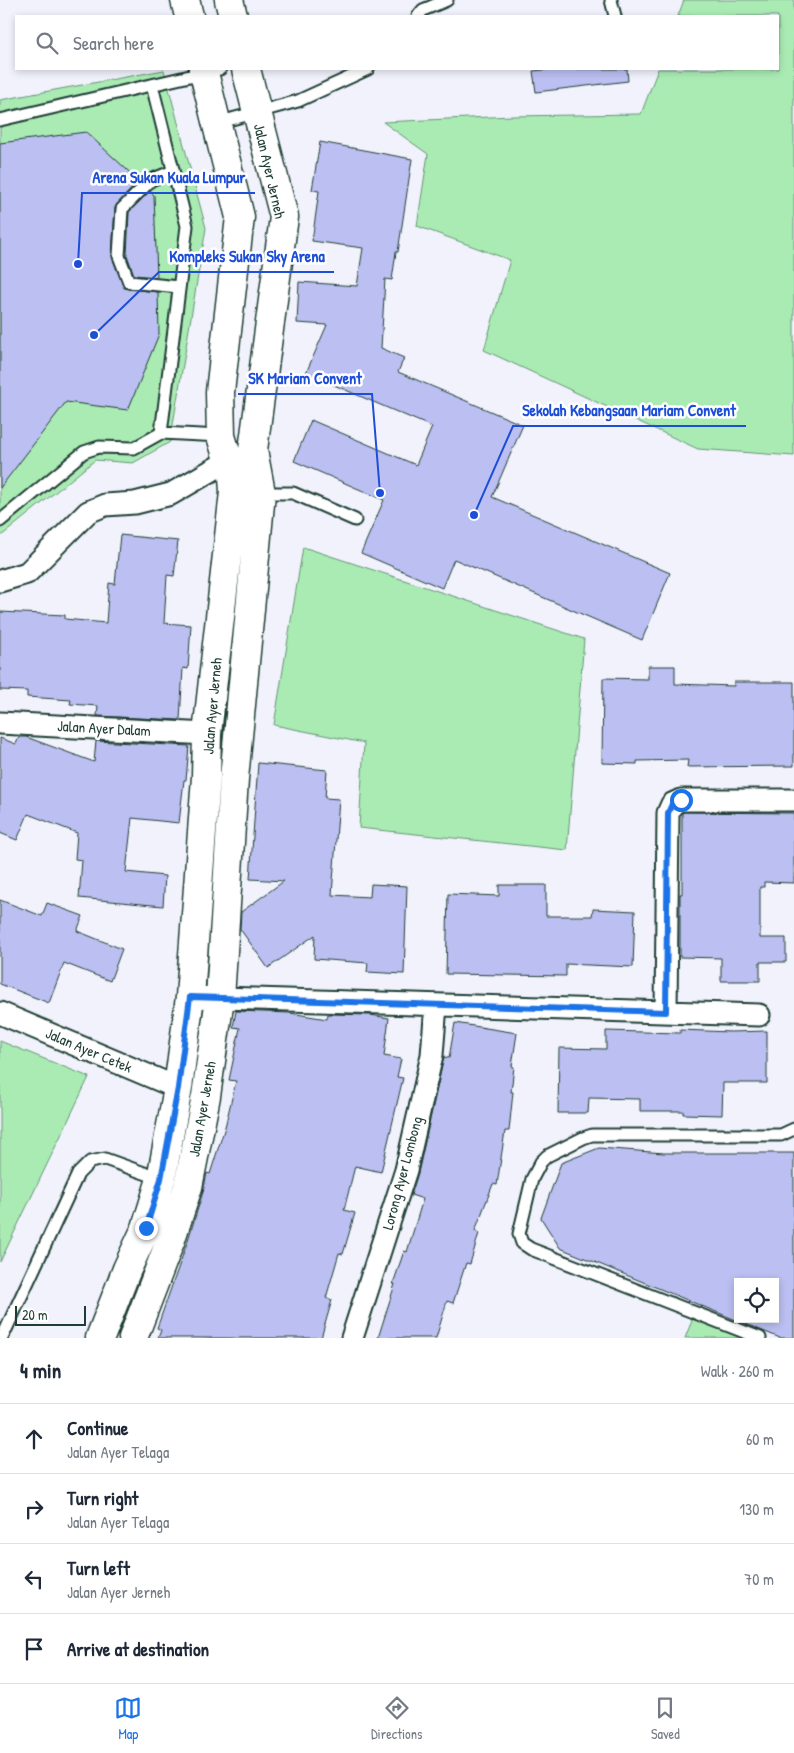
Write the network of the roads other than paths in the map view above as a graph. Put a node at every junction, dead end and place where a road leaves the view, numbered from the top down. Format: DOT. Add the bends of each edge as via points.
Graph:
graph roads {
  1 [pos="185,0"];
  2 [pos="229,0"];
  3 [pos="447,0"];
  4 [pos="611,0"];
  5 [pos="189,15"];
  6 [pos="233,15"];
  7 [pos="419,15"];
  8 [pos="615,15"];
  9 [pos="209,70"];
  10 [pos="246,70"];
  11 [pos="366,70"];
  12 [pos="152,85"];
  13 [pos="257,112"];
  14 [pos="0,120"];
  15 [pos="217,123"];
  16 [pos="173,171"];
  17 [pos="179,287"];
  18 [pos="161,433"];
  19 [pos="224,448"];
  20 [pos="248,492"];
  21 [pos="355,520"];
  22 [pos="0,521"];
  23 [pos="0,581"];
  24 [pos="0,723"];
  25 [pos="207,734"];
  26 [pos="794,800"];
  27 [pos="190,997"];
  28 [pos="220,998"];
  29 [pos="436,1004"];
  30 [pos="666,1012"];
  31 [pos="0,1013"];
  32 [pos="759,1015"];
  33 [pos="178,1088"];
  34 [pos="794,1129"];
  35 [pos="161,1179"];
  36 [pos="2,1338"];
  37 [pos="100,1338"];
  38 [pos="133,1338"];
  39 [pos="352,1338"];
  40 [pos="760,1338"];
  1 -- 5 [label="main road"];
  2 -- 6 [label="main road"];
  3 -- 7 [label="lane"];
  4 -- 8 [label="lane"];
  9 -- 12 [label="lane"];
  9 -- 15 [label="main road, Jalan Ayer Jerneh"];
  10 -- 13 [label="main road, Jalan Ayer Jerneh"];
  11 -- 13 [label="lane" via="298,101"];
  12 -- 14 [label="lane"];
  12 -- 16 [label="lane"];
  13 -- 15 [label="lane"];
  13 -- 20 [label="main road, Jalan Ayer Jerneh" via="284,217"];
  15 -- 19 [label="main road, Jalan Ayer Jerneh" via="240,217 220,392"];
  16 -- 17 [label="lane" via="187,226"];
  16 -- 17 [label="lane" via="151,180 122,209 118,256 129,282"];
  17 -- 18 [label="lane"];
  18 -- 19 [label="lane"];
  18 -- 22 [label="lane" via="134,448 99,447 84,452"];
  19 -- 20 [label="main road, Jalan Ayer Jerneh" via="233,476"];
  19 -- 23 [label="street" via="171,494 135,503 105,505 88,512 27,573"];
  20 -- 21 [label="lane" via="293,493"];
  20 -- 25 [label="main road, Jalan Ayer Jerneh"];
  20 -- 28 [label="main road, Jalan Ayer Jerneh"];
  24 -- 25 [label="street, Jalan Ayer Dalam"];
  25 -- 27 [label="main road, Jalan Ayer Jerneh"];
  26 -- 30 [label="street" via="681,800 672,804 668,813"];
  27 -- 28 [label="street"];
  27 -- 33 [label="main road, Jalan Ayer Jerneh"];
  28 -- 29 [label="street"];
  28 -- 38 [label="main road, Jalan Ayer Jerneh" via="188,1188"];
  29 -- 30 [label="street"];
  29 -- 39 [label="street, Lorong Ayer Lombong" via="432,1055 406,1170"];
  30 -- 32 [label="street"];
  31 -- 33 [label="street, Jalan Ayer Cetek"];
  33 -- 35 [label="main road, Jalan Ayer Jerneh"];
  34 -- 40 [label="lane" via="780,1135 583,1138 541,1162 532,1179 519,1234 522,1243 531,1250"];
  35 -- 36 [label="lane" via="105,1159 90,1162 78,1174"];
  35 -- 37 [label="main road, Jalan Ayer Jerneh" via="146,1228"];
}
